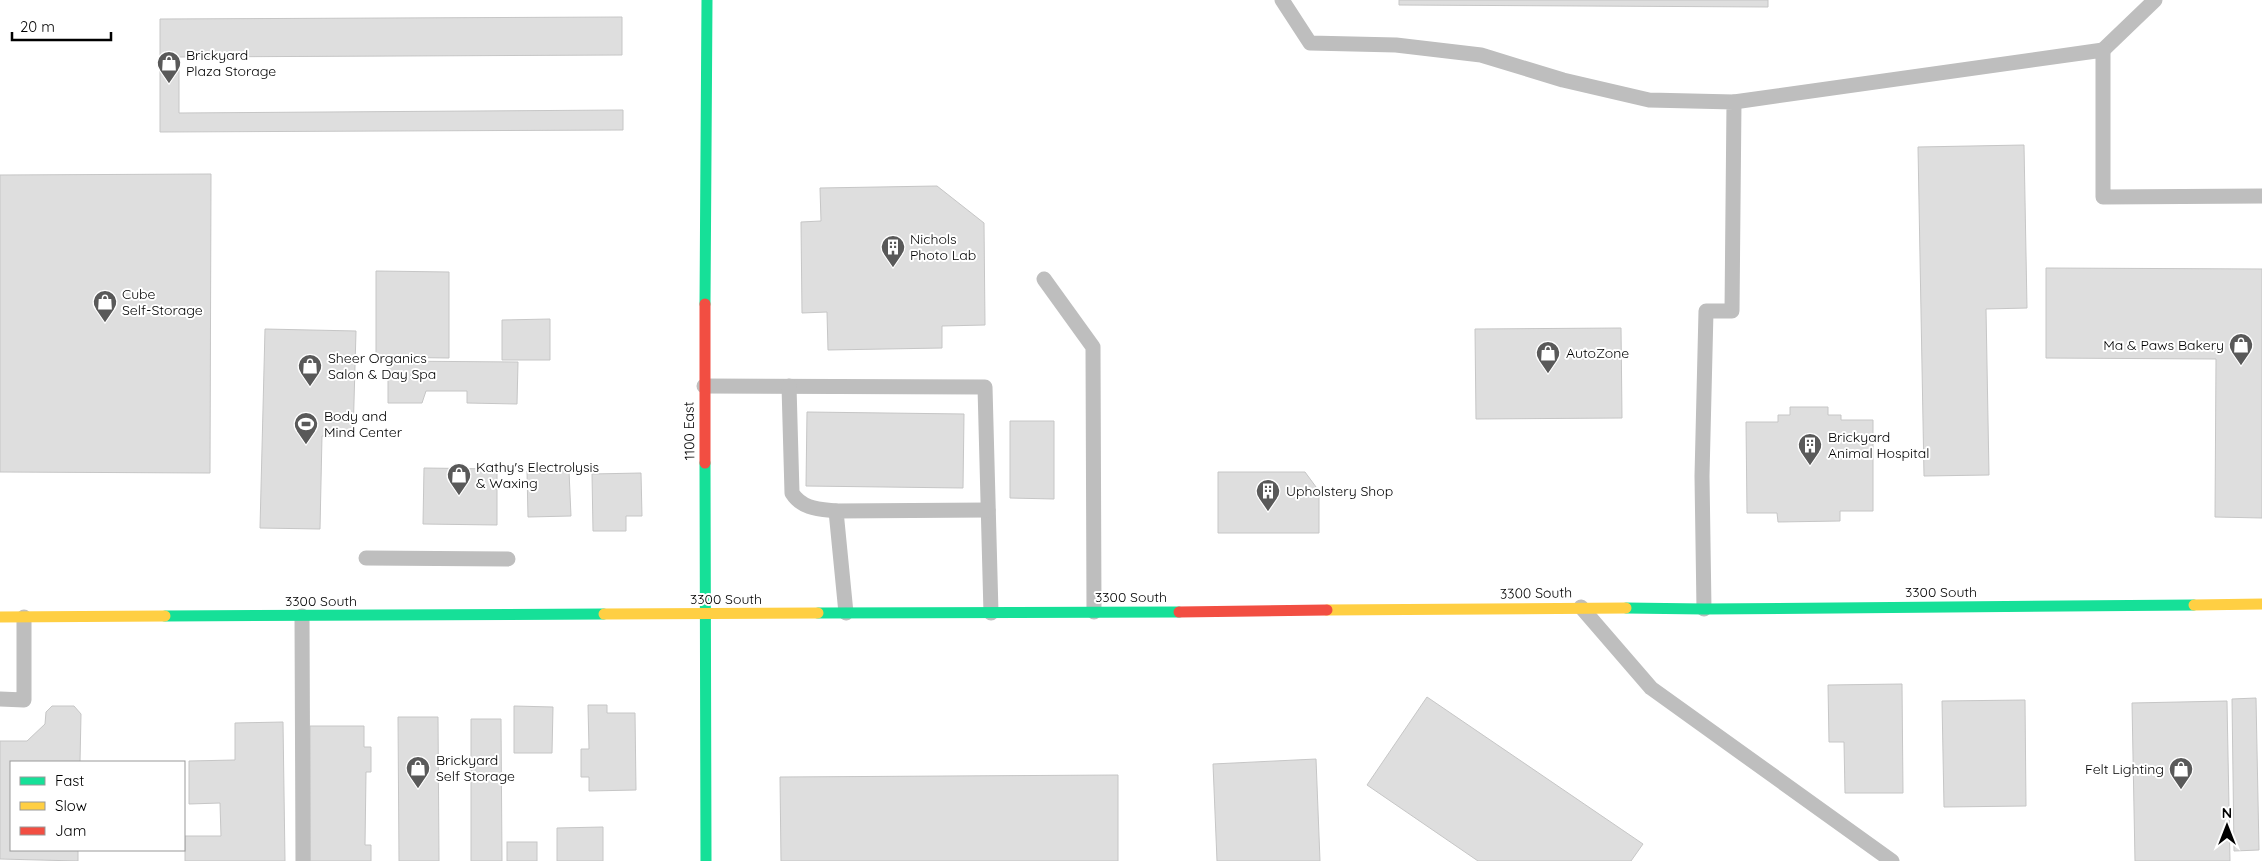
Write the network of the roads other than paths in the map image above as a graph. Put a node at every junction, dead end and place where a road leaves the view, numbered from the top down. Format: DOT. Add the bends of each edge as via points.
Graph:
graph roads {
  1 [pos="707,0"];
  2 [pos="1282,0"];
  3 [pos="2154,0"];
  4 [pos="2103,50"];
  5 [pos="1734,102"];
  6 [pos="2262,196"];
  7 [pos="1044,279"];
  8 [pos="704,386"];
  9 [pos="789,386"];
  10 [pos="988,510"];
  11 [pos="836,512"];
  12 [pos="366,558"];
  13 [pos="508,559"];
  14 [pos="2262,604"];
  15 [pos="1581,607"];
  16 [pos="1704,608"];
  17 [pos="1094,612"];
  18 [pos="991,613"];
  19 [pos="706,614"];
  20 [pos="846,614"];
  21 [pos="302,616"];
  22 [pos="24,617"];
  23 [pos="0,618"];
  24 [pos="0,699"];
  25 [pos="302,861"];
  26 [pos="706,861"];
  27 [pos="1892,861"];
  1 -- 8 [label="main road, 1100 East"];
  2 -- 5 [label="lane" via="1310,43 1396,45 1481,54 1563,80 1649,100"];
  3 -- 4 [label="lane"];
  4 -- 5 [label="lane"];
  4 -- 6 [label="lane" via="2103,197"];
  5 -- 16 [label="lane" via="1732,311 1706,311 1702,476"];
  7 -- 17 [label="lane" via="1093,347"];
  8 -- 9 [label="lane"];
  8 -- 19 [label="main road, 1100 East"];
  9 -- 10 [label="lane" via="985,387"];
  9 -- 11 [label="lane" via="792,493 797,501 809,507"];
  10 -- 11 [label="lane"];
  10 -- 18 [label="lane"];
  11 -- 20 [label="lane"];
  12 -- 13 [label="lane"];
  14 -- 16 [label="main road, 3300 South"];
  15 -- 16 [label="main road, 3300 South"];
  15 -- 17 [label="main road, 3300 South"];
  15 -- 27 [label="lane" via="1651,688"];
  17 -- 18 [label="main road, 3300 South"];
  18 -- 20 [label="main road, 3300 South"];
  19 -- 20 [label="main road, 3300 South"];
  19 -- 21 [label="main road, 3300 South"];
  19 -- 26 [label="main road, 1100 East"];
  21 -- 22 [label="main road, 3300 South"];
  21 -- 25 [label="lane"];
  22 -- 23 [label="main road, 3300 South"];
  22 -- 24 [label="lane" via="24,700"];
}
